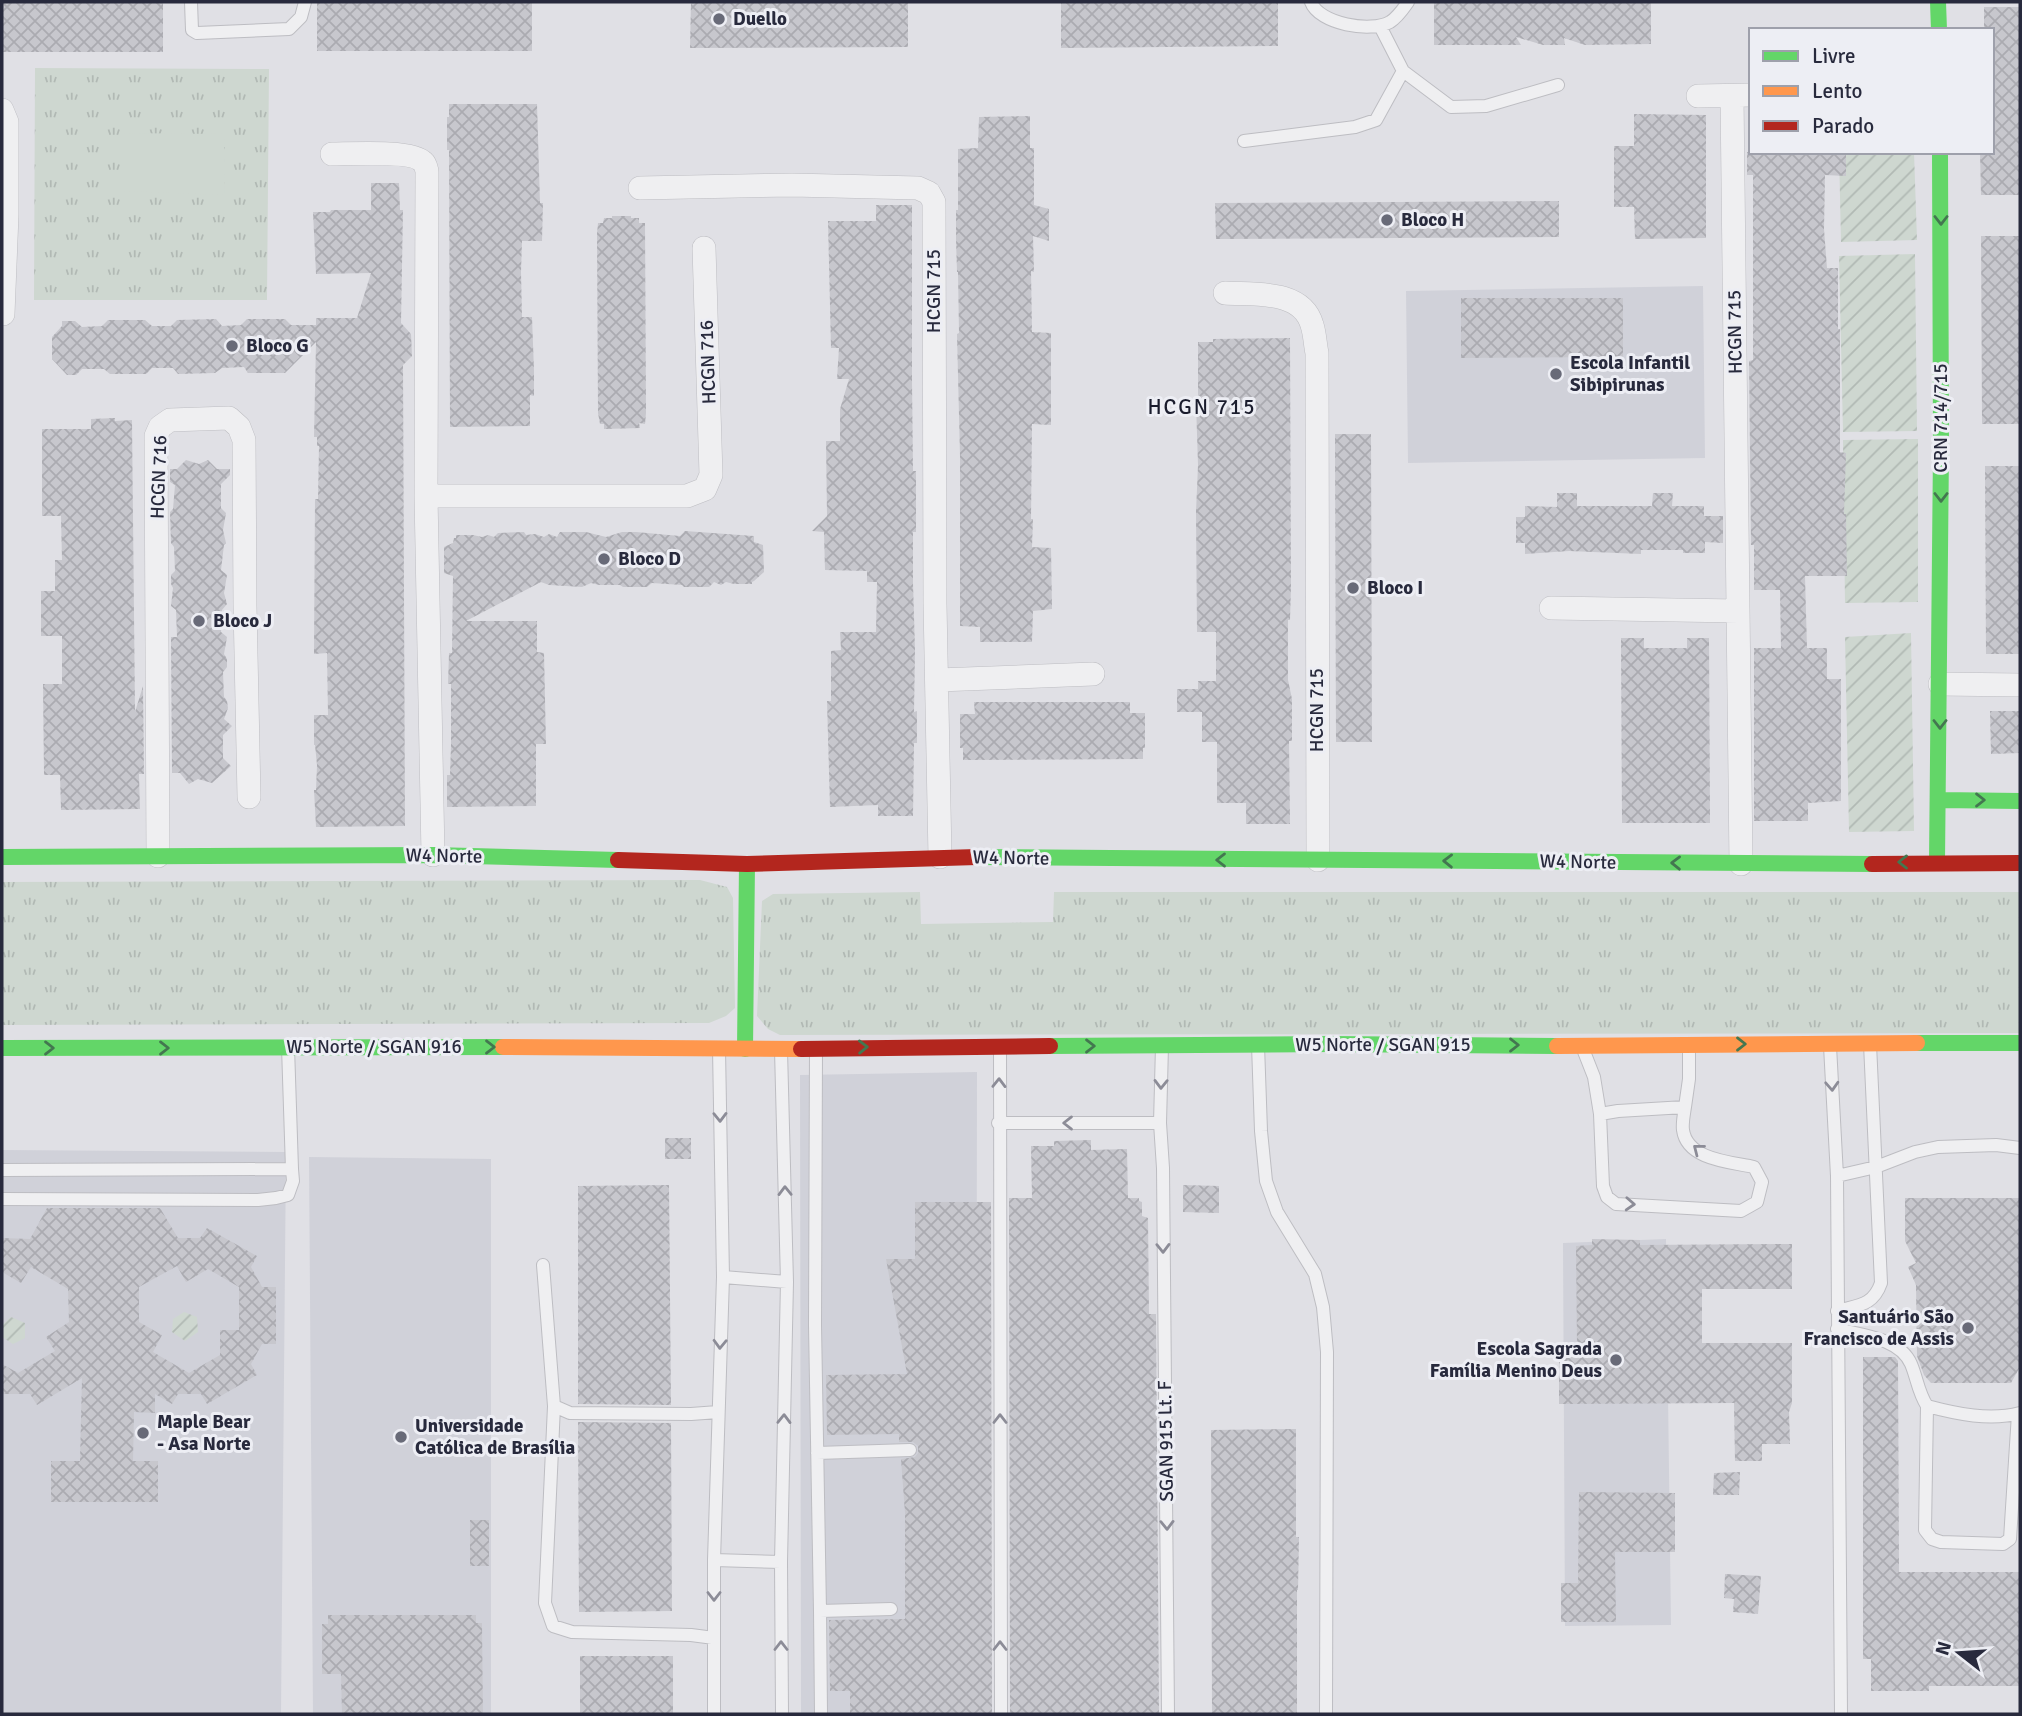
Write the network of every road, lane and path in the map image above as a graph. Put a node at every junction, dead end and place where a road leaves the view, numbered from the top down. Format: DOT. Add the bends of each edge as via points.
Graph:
graph roads {
  1 [pos="191,2"];
  2 [pos="305,2"];
  3 [pos="1311,2"];
  4 [pos="1408,2"];
  5 [pos="1938,2"];
  6 [pos="1380,26"];
  7 [pos="1939,28"];
  8 [pos="1403,71"];
  9 [pos="1558,85"];
  10 [pos="1742,95"];
  11 [pos="1698,96"];
  12 [pos="2,110"];
  13 [pos="1244,141"];
  14 [pos="332,154"];
  15 [pos="1940,154"];
  16 [pos="640,188"];
  17 [pos="704,247"];
  18 [pos="1225,293"];
  19 [pos="3,314"];
  20 [pos="426,496"];
  21 [pos="1551,608"];
  22 [pos="1738,611"];
  23 [pos="1093,674"];
  24 [pos="938,680"];
  25 [pos="1940,684"];
  26 [pos="2020,685"];
  27 [pos="249,797"];
  28 [pos="1939,800"];
  29 [pos="2020,801"];
  30 [pos="433,855"];
  31 [pos="158,856"];
  32 [pos="2,857"];
  33 [pos="940,857"];
  34 [pos="1318,860"];
  35 [pos="1937,862"];
  36 [pos="2020,863"];
  37 [pos="747,864"];
  38 [pos="1741,864"];
  39 [pos="1830,1043"];
  40 [pos="1258,1044"];
  41 [pos="1689,1044"];
  42 [pos="1870,1044"];
  43 [pos="2020,1044"];
  44 [pos="1000,1046"];
  45 [pos="1162,1046"];
  46 [pos="1582,1046"];
  47 [pos="288,1047"];
  48 [pos="2,1048"];
  49 [pos="719,1048"];
  50 [pos="781,1048"];
  51 [pos="816,1048"];
  52 [pos="745,1049"];
  53 [pos="1685,1107"];
  54 [pos="1600,1114"];
  55 [pos="998,1123"];
  56 [pos="1160,1123"];
  57 [pos="2020,1148"];
  58 [pos="1876,1167"];
  59 [pos="292,1169"];
  60 [pos="2,1170"];
  61 [pos="1837,1176"];
  62 [pos="2,1199"];
  63 [pos="543,1265"];
  64 [pos="723,1277"];
  65 [pos="787,1282"];
  66 [pos="1837,1311"];
  67 [pos="1837,1329"];
  68 [pos="554,1406"];
  69 [pos="1927,1406"];
  70 [pos="718,1412"];
  71 [pos="2019,1413"];
  72 [pos="910,1450"];
  73 [pos="817,1453"];
  74 [pos="714,1560"];
  75 [pos="781,1562"];
  76 [pos="891,1609"];
  77 [pos="820,1611"];
  78 [pos="714,1638"];
  79 [pos="714,1714"];
  80 [pos="782,1714"];
  81 [pos="821,1714"];
  82 [pos="1001,1714"];
  83 [pos="1168,1714"];
  84 [pos="1326,1714"];
  85 [pos="1841,1714"];
  1 -- 2 [label="lane" via="192,30 197,33 289,29 301,18"];
  3 -- 6 [label="lane" via="1323,17 1356,26"];
  4 -- 6 [label="lane" via="1391,22"];
  5 -- 7 [label="main road"];
  6 -- 8 [label="lane"];
  8 -- 9 [label="lane" via="1451,107 1486,106"];
  8 -- 13 [label="lane" via="1376,120 1355,127"];
  10 -- 11 [label="street, HCGN 715"];
  10 -- 22 [label="street, HCGN 715"];
  12 -- 19 [label="street" via="8,122"];
  14 -- 20 [label="street" via="404,154 424,162"];
  15 -- 25 [label="main road, CRN 714/715, one-way"];
  16 -- 24 [label="street, HCGN 715" via="792,185 918,188 929,193 933,202"];
  17 -- 20 [label="street, HCGN 716" via="711,475 705,489 687,496"];
  18 -- 34 [label="street, HCGN 715" via="1274,296 1296,304 1312,323 1317,352"];
  20 -- 30 [label="street"];
  21 -- 22 [label="street"];
  22 -- 38 [label="street, HCGN 715"];
  23 -- 24 [label="street"];
  24 -- 33 [label="street, HCGN 715"];
  25 -- 26 [label="street"];
  25 -- 28 [label="main road, CRN 714/715, one-way"];
  27 -- 31 [label="street, HCGN 716" via="244,440 229,418 170,420 156,436"];
  28 -- 29 [label="main road, one-way"];
  28 -- 35 [label="main road, CRN 714/715"];
  30 -- 31 [label="main road, W4 Norte"];
  30 -- 37 [label="main road, W4 Norte"];
  31 -- 32 [label="main road, W4 Norte"];
  34 -- 33 [label="main road, W4 Norte, one-way"];
  33 -- 37 [label="main road, W4 Norte"];
  38 -- 34 [label="main road, W4 Norte, one-way"];
  35 -- 36 [label="main road, W4 Norte"];
  35 -- 38 [label="main road, W4 Norte, one-way"];
  37 -- 52 [label="main road"];
  41 -- 39 [label="main road, W5 Norte / SGAN 915, one-way"];
  39 -- 42 [label="main road, W5 Norte / SGAN 915"];
  39 -- 61 [label="lane, one-way"];
  40 -- 45 [label="main road, W5 Norte / SGAN 915"];
  40 -- 46 [label="main road, W5 Norte / SGAN 915, one-way"];
  40 -- 84 [label="lane" via="1266,1181 1277,1212 1315,1274 1323,1307 1327,1352"];
  41 -- 46 [label="main road, W5 Norte / SGAN 915"];
  41 -- 53 [label="lane"];
  42 -- 43 [label="main road, W5 Norte / SGAN 915"];
  42 -- 58 [label="lane"];
  44 -- 45 [label="main road, W5 Norte / SGAN 915, one-way"];
  51 -- 44 [label="main road, W5 Norte / SGAN 915, one-way"];
  55 -- 44 [label="lane, one-way"];
  45 -- 56 [label="lane, SGAN 915 Lt. F, one-way"];
  46 -- 54 [label="lane" via="1594,1077"];
  48 -- 47 [label="main road, W5 Norte / SGAN 916, one-way"];
  47 -- 49 [label="main road, W5 Norte / SGAN 916, one-way"];
  47 -- 59 [label="lane"];
  49 -- 52 [label="main road, W5 Norte / SGAN 916"];
  49 -- 64 [label="lane, one-way"];
  50 -- 51 [label="main road, W5 Norte / SGAN 915"];
  50 -- 52 [label="main road, W5 Norte / SGAN 915"];
  65 -- 50 [label="lane, one-way"];
  51 -- 73 [label="lane"];
  53 -- 54 [label="lane"];
  54 -- 53 [label="lane, one-way" via="1603,1186 1616,1204 1741,1211 1757,1202 1762,1182 1754,1167 1706,1156 1691,1147 1683,1130"];
  56 -- 55 [label="lane, one-way"];
  82 -- 55 [label="lane, one-way"];
  56 -- 83 [label="lane, SGAN 915 Lt. F, one-way"];
  57 -- 58 [label="lane" via="1938,1147"];
  58 -- 61 [label="lane"];
  58 -- 66 [label="lane" via="1881,1283 1871,1302"];
  59 -- 60 [label="lane"];
  59 -- 62 [label="lane" via="288,1195 258,1200"];
  61 -- 66 [label="lane"];
  63 -- 68 [label="lane"];
  64 -- 65 [label="lane"];
  64 -- 70 [label="lane, one-way"];
  75 -- 65 [label="lane, one-way"];
  66 -- 67 [label="lane"];
  67 -- 69 [label="lane" via="1900,1350 1911,1364"];
  67 -- 85 [label="lane"];
  68 -- 70 [label="lane" via="570,1413"];
  68 -- 78 [label="lane" via="545,1603 554,1626 572,1632"];
  69 -- 71 [label="lane" via="1979,1416"];
  69 -- 71 [label="lane" via="1925,1530 1941,1542 2003,1544 2010,1539"];
  70 -- 74 [label="lane"];
  72 -- 73 [label="lane"];
  73 -- 77 [label="lane"];
  74 -- 75 [label="lane"];
  74 -- 78 [label="lane, one-way"];
  80 -- 75 [label="lane, one-way"];
  76 -- 77 [label="lane"];
  77 -- 81 [label="lane"];
  78 -- 79 [label="lane"];
}
